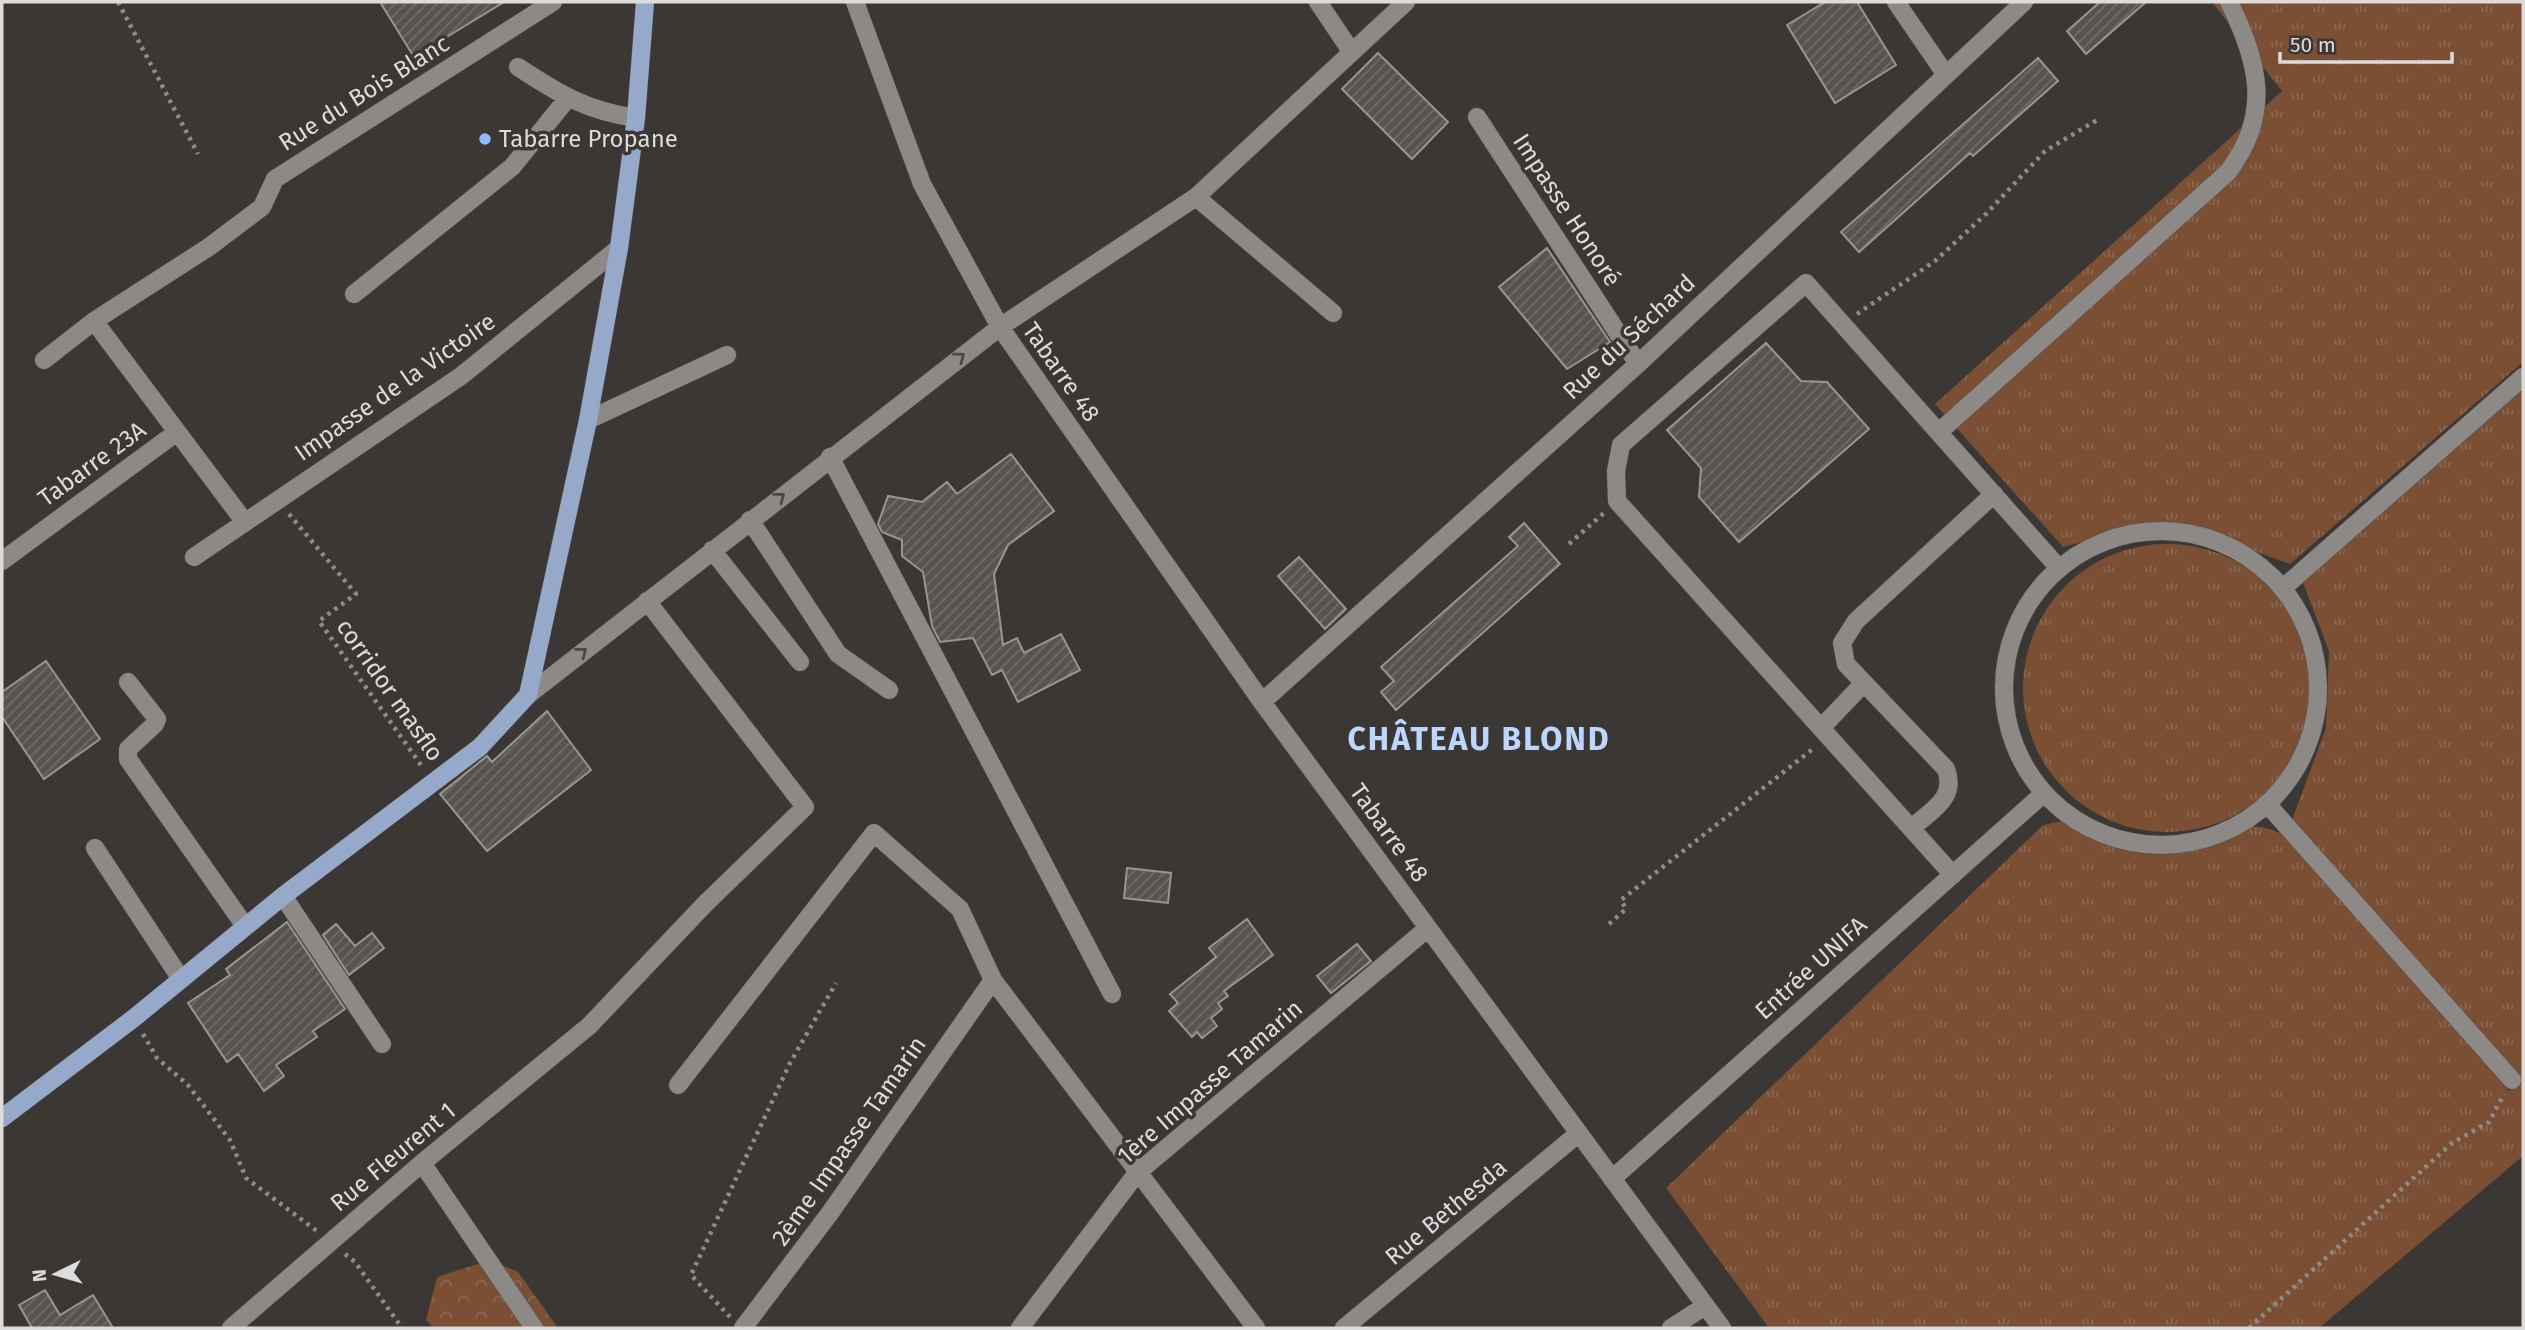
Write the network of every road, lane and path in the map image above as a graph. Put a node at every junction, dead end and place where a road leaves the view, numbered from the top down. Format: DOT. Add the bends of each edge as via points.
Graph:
graph roads {
  1 [pos="118,2"];
  2 [pos="553,2"];
  3 [pos="645,2"];
  4 [pos="855,2"];
  5 [pos="1318,2"];
  6 [pos="1406,2"];
  7 [pos="1896,2"];
  8 [pos="2024,2"];
  9 [pos="2229,2"];
  10 [pos="1352,51"];
  11 [pos="519,67"];
  12 [pos="1946,75"];
  13 [pos="567,99"];
  14 [pos="1478,117"];
  15 [pos="636,118"];
  16 [pos="2097,120"];
  17 [pos="198,154"];
  18 [pos="1196,197"];
  19 [pos="618,247"];
  20 [pos="354,294"];
  21 [pos="1333,313"];
  22 [pos="94,321"];
  23 [pos="1842,324"];
  24 [pos="1000,327"];
  25 [pos="727,355"];
  26 [pos="44,360"];
  27 [pos="1637,363"];
  28 [pos="2523,377"];
  29 [pos="588,419"];
  30 [pos="177,432"];
  31 [pos="1940,432"];
  32 [pos="830,457"];
  33 [pos="1994,494"];
  34 [pos="277,500"];
  35 [pos="1617,501"];
  36 [pos="750,520"];
  37 [pos="244,521"];
  38 [pos="1569,544"];
  39 [pos="712,550"];
  40 [pos="194,557"];
  41 [pos="2,561"];
  42 [pos="2058,567"];
  43 [pos="2283,588"];
  44 [pos="647,601"];
  45 [pos="800,662"];
  46 [pos="128,682"];
  47 [pos="1863,684"];
  48 [pos="889,690"];
  49 [pos="528,695"];
  50 [pos="1262,702"];
  51 [pos="1825,732"];
  52 [pos="433,781"];
  53 [pos="2043,794"];
  54 [pos="2268,805"];
  55 [pos="1912,828"];
  56 [pos="95,848"];
  57 [pos="1953,875"];
  58 [pos="283,896"];
  59 [pos="1609,924"];
  60 [pos="245,926"];
  61 [pos="1428,928"];
  62 [pos="181,979"];
  63 [pos="993,980"];
  64 [pos="836,983"];
  65 [pos="1112,994"];
  66 [pos="134,1018"];
  67 [pos="382,1044"];
  68 [pos="2512,1080"];
  69 [pos="678,1085"];
  70 [pos="2,1118"];
  71 [pos="1578,1133"];
  72 [pos="422,1163"];
  73 [pos="1137,1173"];
  74 [pos="1612,1179"];
  75 [pos="330,1241"];
  76 [pos="1705,1306"];
  77 [pos="737,1324"];
  78 [pos="231,1328"];
  79 [pos="402,1328"];
  80 [pos="534,1328"];
  81 [pos="1020,1328"];
  82 [pos="1256,1328"];
  83 [pos="1345,1328"];
  84 [pos="1671,1328"];
  85 [pos="1722,1328"];
  86 [pos="2249,1328"];
  1 -- 17 [label="path"];
  2 -- 22 [label="street, Rue du Bois Blanc" via="275,179 262,207"];
  3 -- 15 [label="main road"];
  4 -- 24 [label="street, Tabarre 48" via="922,184"];
  5 -- 10 [label="street"];
  6 -- 10 [label="street"];
  7 -- 12 [label="street"];
  8 -- 12 [label="street, Rue du Séchard"];
  9 -- 31 [label="street" via="2255,61 2257,84 2250,134 2241,154 2228,172"];
  10 -- 18 [label="street"];
  11 -- 13 [label="street"];
  12 -- 27 [label="street, Rue du Séchard"];
  13 -- 15 [label="street" via="606,114"];
  13 -- 20 [label="street" via="512,167"];
  14 -- 27 [label="street, Impasse Honoré"];
  15 -- 19 [label="main road"];
  16 -- 23 [label="path" via="2045,151 1935,261"];
  18 -- 21 [label="street"];
  18 -- 24 [label="street"];
  19 -- 29 [label="main road"];
  19 -- 34 [label="street, Impasse de la Victoire" via="461,376"];
  22 -- 26 [label="street, Rue du Bois Blanc"];
  22 -- 30 [label="street"];
  23 -- 31 [label="street"];
  23 -- 35 [label="street" via="1806,283 1622,445 1616,471"];
  32 -- 24 [label="street, Tabarre 48, one-way"];
  24 -- 50 [label="street, Tabarre 48"];
  25 -- 29 [label="street"];
  27 -- 50 [label="street, Rue du Séchard"];
  28 -- 43 [label="street"];
  29 -- 49 [label="main road"];
  30 -- 37 [label="street"];
  30 -- 41 [label="street, Tabarre 23A"];
  31 -- 33 [label="street"];
  36 -- 32 [label="street, Tabarre 48, one-way"];
  32 -- 65 [label="street"];
  33 -- 42 [label="street"];
  33 -- 47 [label="street" via="1848,631 1842,655"];
  34 -- 37 [label="street, Impasse de la Victoire"];
  34 -- 52 [label="path, corridor masflo" via="356,594 319,621"];
  35 -- 38 [label="path"];
  35 -- 51 [label="street"];
  36 -- 39 [label="street, Tabarre 48"];
  36 -- 48 [label="street" via="838,654"];
  37 -- 40 [label="street, Impasse de la Victoire"];
  39 -- 44 [label="street, Tabarre 48"];
  39 -- 45 [label="street"];
  42 -- 43 [label="street" via="2101,541 2150,530 2200,534 2246,554"];
  42 -- 53 [label="street" via="2026,606 2006,665 2004,703 2016,752"];
  43 -- 54 [label="street" via="2307,629 2318,676 2315,723 2297,768"];
  49 -- 44 [label="street, Tabarre 48, one-way"];
  44 -- 72 [label="street, Rue Fleurent 1" via="805,807 589,1026"];
  46 -- 60 [label="street" via="157,719 128,749 128,759"];
  47 -- 51 [label="street"];
  47 -- 55 [label="street" via="1946,769 1950,779 1946,797"];
  49 -- 52 [label="main road" via="480,747"];
  50 -- 61 [label="street, Tabarre 48"];
  51 -- 55 [label="street"];
  51 -- 59 [label="path" via="1621,900 1626,909"];
  52 -- 58 [label="main road"];
  53 -- 54 [label="street" via="2082,826 2128,844 2178,846 2226,833"];
  53 -- 57 [label="street, Entrée UNIFA"];
  54 -- 68 [label="street"];
  55 -- 57 [label="street"];
  56 -- 62 [label="street"];
  57 -- 74 [label="street, Entrée UNIFA"];
  58 -- 60 [label="main road"];
  58 -- 67 [label="street"];
  60 -- 62 [label="main road"];
  61 -- 71 [label="street, Tabarre 48"];
  61 -- 73 [label="street, 1ère Impasse Tamarin"];
  62 -- 66 [label="main road"];
  63 -- 69 [label="street" via="960,909 874,834"];
  63 -- 73 [label="street"];
  63 -- 77 [label="street, 2ème Impasse Tamarin" via="830,1213"];
  64 -- 77 [label="path" via="790,1063 691,1275"];
  66 -- 70 [label="main road"];
  66 -- 75 [label="path" via="157,1058 188,1085 230,1140 246,1178"];
  68 -- 86 [label="path" via="2489,1122 2452,1143"];
  71 -- 74 [label="street, Tabarre 48"];
  71 -- 83 [label="street, Rue Bethesda"];
  72 -- 75 [label="street, Rue Fleurent 1"];
  72 -- 80 [label="street"];
  73 -- 81 [label="street, 1ère Impasse Tamarin"];
  73 -- 82 [label="street"];
  74 -- 76 [label="street, Tabarre 48"];
  75 -- 78 [label="street, Rue Fleurent 1"];
  75 -- 79 [label="path" via="355,1262"];
  76 -- 84 [label="street"];
  76 -- 85 [label="street, Tabarre 48"];
}
